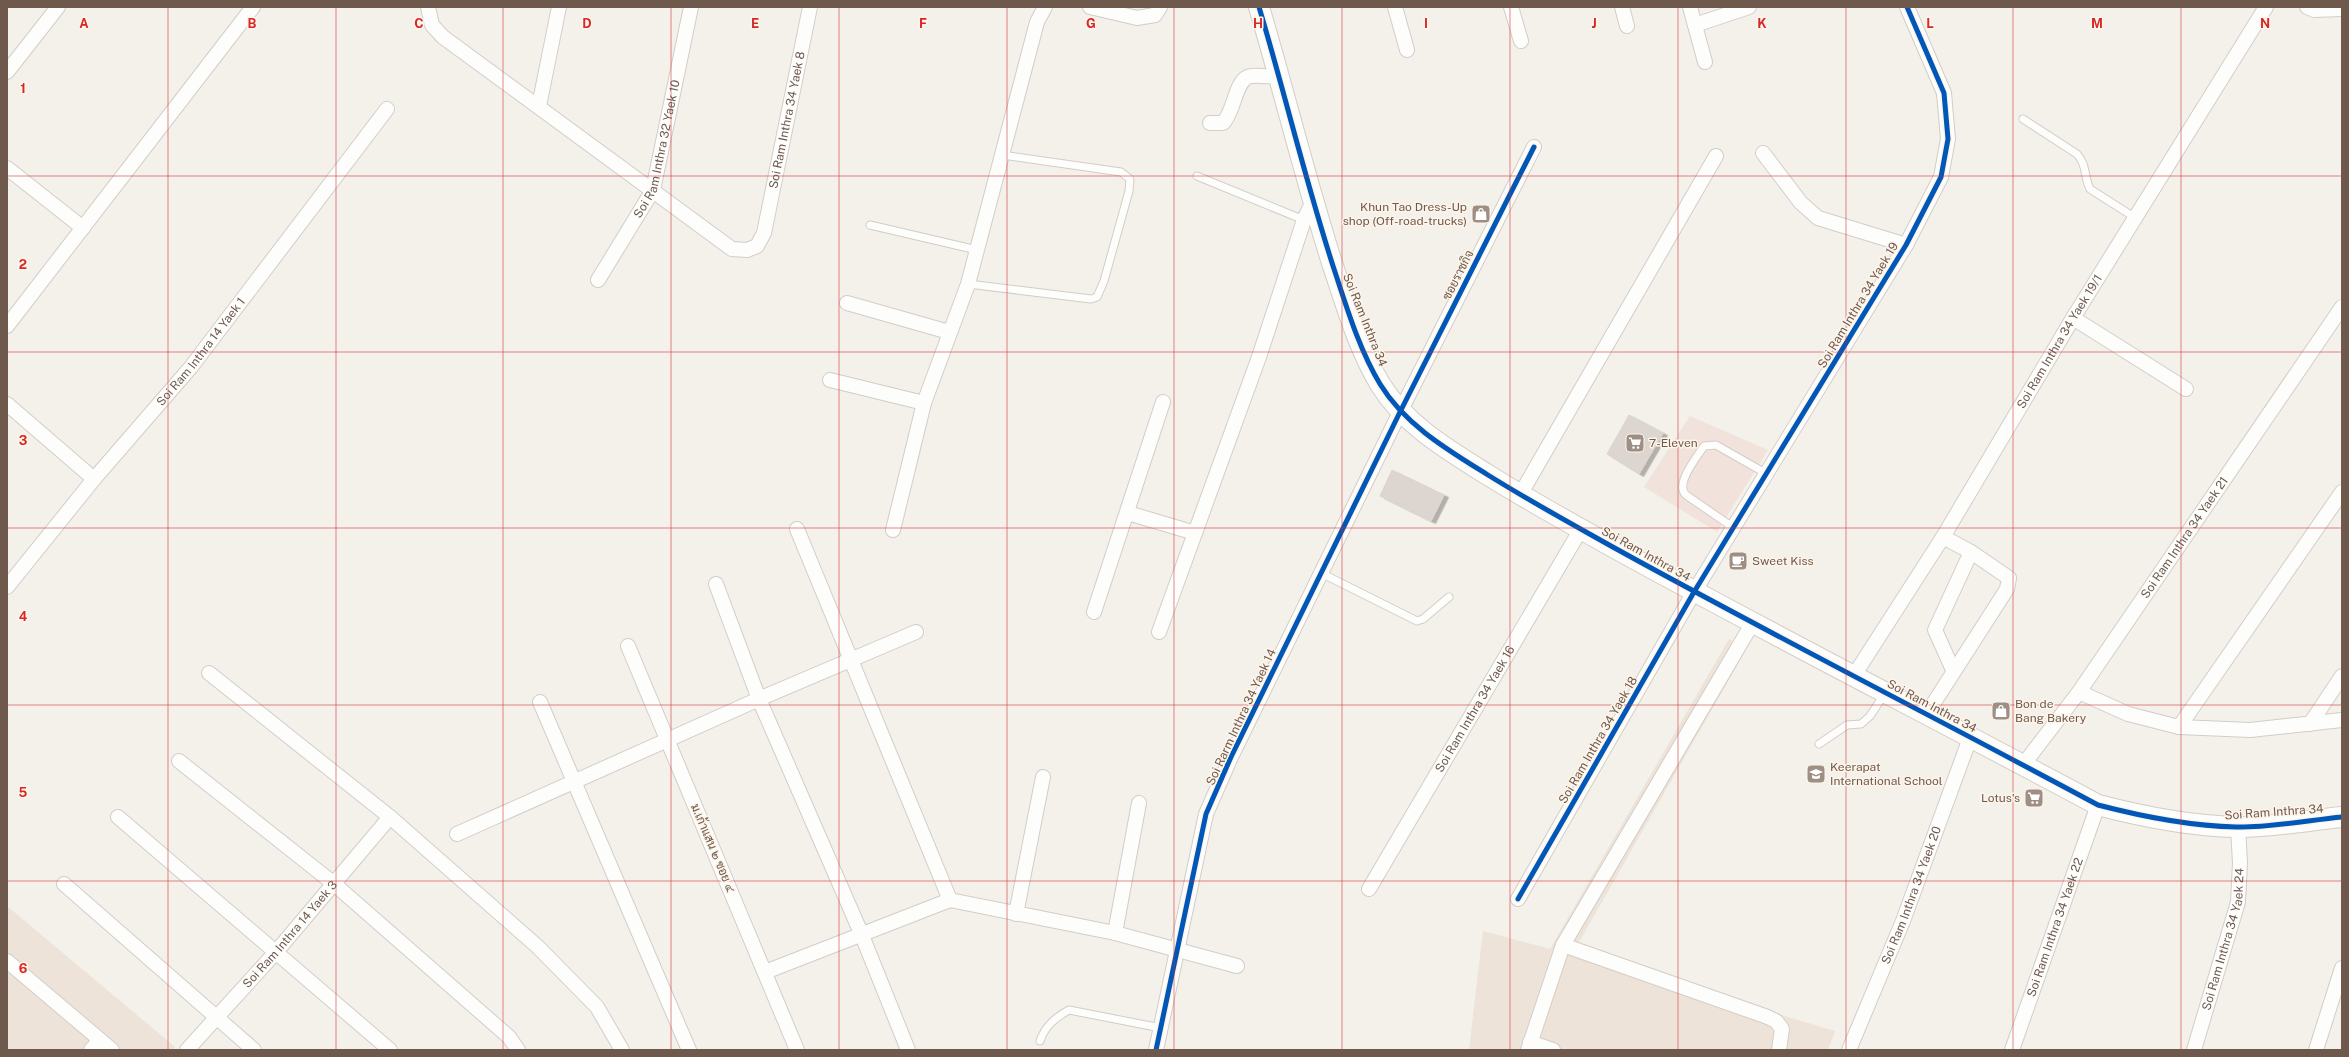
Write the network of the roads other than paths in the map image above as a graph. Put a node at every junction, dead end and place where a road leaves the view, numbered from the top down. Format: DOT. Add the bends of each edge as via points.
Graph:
graph roads {
  1 [pos="58,7"];
  2 [pos="254,7"];
  3 [pos="428,7"];
  4 [pos="559,7"];
  5 [pos="691,7"];
  6 [pos="810,7"];
  7 [pos="1046,7"];
  8 [pos="1090,7"];
  9 [pos="1160,7"];
  10 [pos="1259,7"];
  11 [pos="1395,7"];
  12 [pos="1511,7"];
  13 [pos="1622,7"];
  14 [pos="1690,7"];
  15 [pos="1749,7"];
  16 [pos="1907,7"];
  17 [pos="2266,7"];
  18 [pos="2307,7"];
  19 [pos="2342,9"];
  20 [pos="1695,25"];
  21 [pos="1627,26"];
  22 [pos="1521,41"];
  23 [pos="1407,50"];
  24 [pos="1705,62"];
  25 [pos="7,72"];
  26 [pos="1280,77"];
  27 [pos="539,106"];
  28 [pos="387,109"];
  29 [pos="2023,119"];
  30 [pos="1210,123"];
  31 [pos="1534,147"];
  32 [pos="1763,153"];
  33 [pos="1002,155"];
  34 [pos="1716,156"];
  35 [pos="7,168"];
  36 [pos="1197,176"];
  37 [pos="653,190"];
  38 [pos="1308,212"];
  39 [pos="2134,217"];
  40 [pos="870,225"];
  41 [pos="83,228"];
  42 [pos="1906,245"];
  43 [pos="977,250"];
  44 [pos="598,280"];
  45 [pos="968,284"];
  46 [pos="847,303"];
  47 [pos="2342,307"];
  48 [pos="2073,318"];
  49 [pos="7,326"];
  50 [pos="949,332"];
  51 [pos="830,380"];
  52 [pos="2186,389"];
  53 [pos="1163,402"];
  54 [pos="924,403"];
  55 [pos="7,404"];
  56 [pos="1400,412"];
  57 [pos="1767,474"];
  58 [pos="94,479"];
  59 [pos="2342,492"];
  60 [pos="1520,495"];
  61 [pos="1128,513"];
  62 [pos="1734,528"];
  63 [pos="797,529"];
  64 [pos="1581,529"];
  65 [pos="893,530"];
  66 [pos="1195,533"];
  67 [pos="1943,537"];
  68 [pos="1971,552"];
  69 [pos="1321,573"];
  70 [pos="716,584"];
  71 [pos="7,587"];
  72 [pos="1694,592"];
  73 [pos="1449,597"];
  74 [pos="1094,612"];
  75 [pos="1752,624"];
  76 [pos="916,632"];
  77 [pos="1158,632"];
  78 [pos="628,646"];
  79 [pos="852,659"];
  80 [pos="1953,670"];
  81 [pos="209,673"];
  82 [pos="2342,676"];
  83 [pos="1854,677"];
  84 [pos="2079,692"];
  85 [pos="1885,693"];
  86 [pos="759,699"];
  87 [pos="540,702"];
  88 [pos="1926,715"];
  89 [pos="2342,720"];
  90 [pos="2310,724"];
  91 [pos="2179,727"];
  92 [pos="1970,738"];
  93 [pos="668,741"];
  94 [pos="1819,744"];
  95 [pos="179,762"];
  96 [pos="2023,764"];
  97 [pos="1043,777"];
  98 [pos="574,782"];
  99 [pos="1139,803"];
  100 [pos="2098,805"];
  101 [pos="390,816"];
  102 [pos="118,817"];
  103 [pos="2342,817"];
  104 [pos="2238,827"];
  105 [pos="457,834"];
  106 [pos="333,883"];
  107 [pos="64,884"];
  108 [pos="1370,889"];
  109 [pos="1518,899"];
  110 [pos="950,900"];
  111 [pos="1016,914"];
  112 [pos="861,933"];
  113 [pos="1115,934"];
  114 [pos="1563,945"];
  115 [pos="1178,951"];
  116 [pos="276,952"];
  117 [pos="7,962"];
  118 [pos="1237,966"];
  119 [pos="2342,968"];
  120 [pos="765,972"];
  121 [pos="218,1016"];
  122 [pos="1161,1028"];
  123 [pos="1040,1041"];
  124 [pos="96,1045"];
  125 [pos="1529,1046"];
  126 [pos="2199,1049"];
  127 [pos="112,1050"];
  128 [pos="187,1050"];
  129 [pos="254,1050"];
  130 [pos="390,1050"];
  131 [pos="518,1050"];
  132 [pos="622,1050"];
  133 [pos="689,1050"];
  134 [pos="797,1050"];
  135 [pos="908,1050"];
  136 [pos="1156,1050"];
  137 [pos="1553,1050"];
  138 [pos="1779,1050"];
  139 [pos="1849,1050"];
  140 [pos="2012,1050"];
  141 [pos="2316,1050"];
  1 -- 25 [label="street"];
  2 -- 41 [label="street"];
  3 -- 27 [label="street" via="432,25 443,37"];
  4 -- 27 [label="street"];
  5 -- 37 [label="street, Soi Ram Inthra 32 Yaek 10"];
  6 -- 37 [label="street, Soi Ram Inthra 34 Yaek 8" via="764,233 757,246 747,250 732,249"];
  7 -- 33 [label="street" via="1037,22"];
  8 -- 9 [label="street" via="1138,18 1155,15"];
  10 -- 26 [label="street, Soi Ram Inthra 34"];
  11 -- 23 [label="street"];
  12 -- 22 [label="street"];
  13 -- 21 [label="street"];
  14 -- 20 [label="street"];
  15 -- 20 [label="street"];
  16 -- 42 [label="street, Soi Ram Inthra 34 Yaek 19" via="1944,93 1948,139 1941,177"];
  17 -- 39 [label="street, Soi Ram Inthra 34 Yaek 19/1"];
  18 -- 19 [label="street" via="2314,10"];
  20 -- 24 [label="street"];
  26 -- 30 [label="street" via="1250,76 1242,81 1230,117 1223,123"];
  26 -- 38 [label="street, Soi Ram Inthra 34"];
  27 -- 37 [label="street"];
  28 -- 58 [label="street, Soi Ram Inthra 14 Yaek 1" via="191,367"];
  29 -- 39 [label="lane" via="2077,154 2083,161 2090,189"];
  31 -- 56 [label="street, ซอยราชกิจ"];
  32 -- 42 [label="street" via="1801,203 1818,218"];
  33 -- 43 [label="street"];
  33 -- 45 [label="lane" via="1121,172 1130,179 1129,191 1104,281 1097,297 1091,299"];
  34 -- 60 [label="street"];
  35 -- 41 [label="street"];
  36 -- 38 [label="lane"];
  37 -- 44 [label="street, Soi Ram Inthra 32 Yaek 10"];
  38 -- 56 [label="street, Soi Ram Inthra 34" via="1366,358"];
  38 -- 66 [label="street"];
  39 -- 48 [label="street, Soi Ram Inthra 34 Yaek 19/1"];
  40 -- 43 [label="lane"];
  41 -- 49 [label="street"];
  42 -- 57 [label="street, Soi Ram Inthra 34 Yaek 19"];
  43 -- 45 [label="street"];
  45 -- 50 [label="street"];
  46 -- 50 [label="street"];
  47 -- 84 [label="street, Soi Ram Inthra 34 Yaek 21"];
  48 -- 52 [label="street"];
  48 -- 67 [label="street, Soi Ram Inthra 34 Yaek 19/1"];
  50 -- 54 [label="street"];
  51 -- 54 [label="street"];
  53 -- 61 [label="street"];
  54 -- 65 [label="street"];
  55 -- 58 [label="street"];
  56 -- 60 [label="street, Soi Ram Inthra 34" via="1427,435"];
  56 -- 69 [label="street, Soi Rarm Inthra 34 Yaek 14"];
  57 -- 62 [label="street, Soi Ram Inthra 34 Yaek 19"];
  57 -- 62 [label="lane" via="1716,445 1708,444 1704,446 1683,480 1682,489 1686,495"];
  58 -- 71 [label="street, Soi Ram Inthra 14 Yaek 1"];
  59 -- 91 [label="street"];
  60 -- 64 [label="street, Soi Ram Inthra 34"];
  61 -- 66 [label="street"];
  61 -- 74 [label="street"];
  62 -- 72 [label="street, Soi Ram Inthra 34 Yaek 19"];
  63 -- 79 [label="street"];
  64 -- 72 [label="street, Soi Ram Inthra 34"];
  64 -- 108 [label="street, Soi Ram Inthra 34 Yaek 16"];
  66 -- 77 [label="street"];
  67 -- 68 [label="street"];
  67 -- 83 [label="street, Soi Ram Inthra 34 Yaek 19/1"];
  68 -- 80 [label="street" via="1935,630"];
  68 -- 80 [label="street" via="2010,581"];
  69 -- 73 [label="lane" via="1417,621"];
  69 -- 115 [label="street, Soi Rarm Inthra 34 Yaek 14" via="1206,814"];
  70 -- 86 [label="street"];
  72 -- 75 [label="street, Soi Ram Inthra 34"];
  72 -- 109 [label="street, Soi Ram Inthra 34 Yaek 18"];
  75 -- 83 [label="street, Soi Ram Inthra 34"];
  75 -- 114 [label="street"];
  76 -- 79 [label="street"];
  78 -- 93 [label="street, ม.เก้าแสน ๒ ซอย ๔"];
  79 -- 86 [label="street"];
  79 -- 110 [label="street"];
  80 -- 88 [label="street"];
  81 -- 101 [label="street"];
  82 -- 90 [label="street"];
  83 -- 85 [label="street, Soi Ram Inthra 34"];
  84 -- 91 [label="street" via="2128,714"];
  84 -- 96 [label="street, Soi Ram Inthra 34 Yaek 21"];
  85 -- 88 [label="street, Soi Ram Inthra 34"];
  85 -- 94 [label="lane" via="1870,716 1861,724 1847,725"];
  86 -- 93 [label="street"];
  86 -- 112 [label="street"];
  87 -- 98 [label="street"];
  88 -- 92 [label="street, Soi Ram Inthra 34"];
  89 -- 90 [label="street"];
  90 -- 91 [label="street" via="2250,730"];
  92 -- 96 [label="street, Soi Ram Inthra 34"];
  92 -- 139 [label="street, Soi Ram Inthra 34 Yaek 20" via="1903,921"];
  93 -- 98 [label="street"];
  93 -- 120 [label="street, ม.เก้าแสน ๒ ซอย ๔"];
  95 -- 106 [label="street"];
  96 -- 100 [label="street, Soi Ram Inthra 34"];
  97 -- 111 [label="street"];
  98 -- 105 [label="street"];
  98 -- 133 [label="street"];
  99 -- 113 [label="street"];
  100 -- 104 [label="street, Soi Ram Inthra 34" via="2149,818 2192,825"];
  100 -- 140 [label="street, Soi Ram Inthra 34 Yaek 22"];
  101 -- 106 [label="street, Soi Ram Inthra 14 Yaek 3"];
  101 -- 132 [label="street" via="538,946 597,1007"];
  102 -- 116 [label="street"];
  103 -- 104 [label="street, Soi Ram Inthra 34"];
  104 -- 126 [label="street, Soi Ram Inthra 34 Yaek 24" via="2238,902"];
  106 -- 116 [label="street, Soi Ram Inthra 14 Yaek 3"];
  106 -- 131 [label="street" via="509,1037"];
  107 -- 121 [label="street"];
  110 -- 111 [label="street"];
  110 -- 112 [label="street"];
  111 -- 113 [label="street"];
  112 -- 120 [label="street"];
  112 -- 135 [label="street"];
  113 -- 115 [label="street"];
  114 -- 125 [label="street"];
  114 -- 138 [label="street" via="1776,1021 1782,1029"];
  115 -- 118 [label="street"];
  115 -- 122 [label="street, Soi Rarm Inthra 34 Yaek 14"];
  116 -- 121 [label="street, Soi Ram Inthra 14 Yaek 3"];
  116 -- 130 [label="street"];
  117 -- 124 [label="street"];
  119 -- 141 [label="street"];
  120 -- 134 [label="street, ม.เก้าแสน ๒ ซอย ๔"];
  121 -- 128 [label="street, Soi Ram Inthra 14 Yaek 3"];
  121 -- 129 [label="street"];
  122 -- 123 [label="lane" via="1069,1010 1044,1029"];
  122 -- 136 [label="street, Soi Rarm Inthra 34 Yaek 14"];
  124 -- 127 [label="street"];
  125 -- 137 [label="street"];
}
